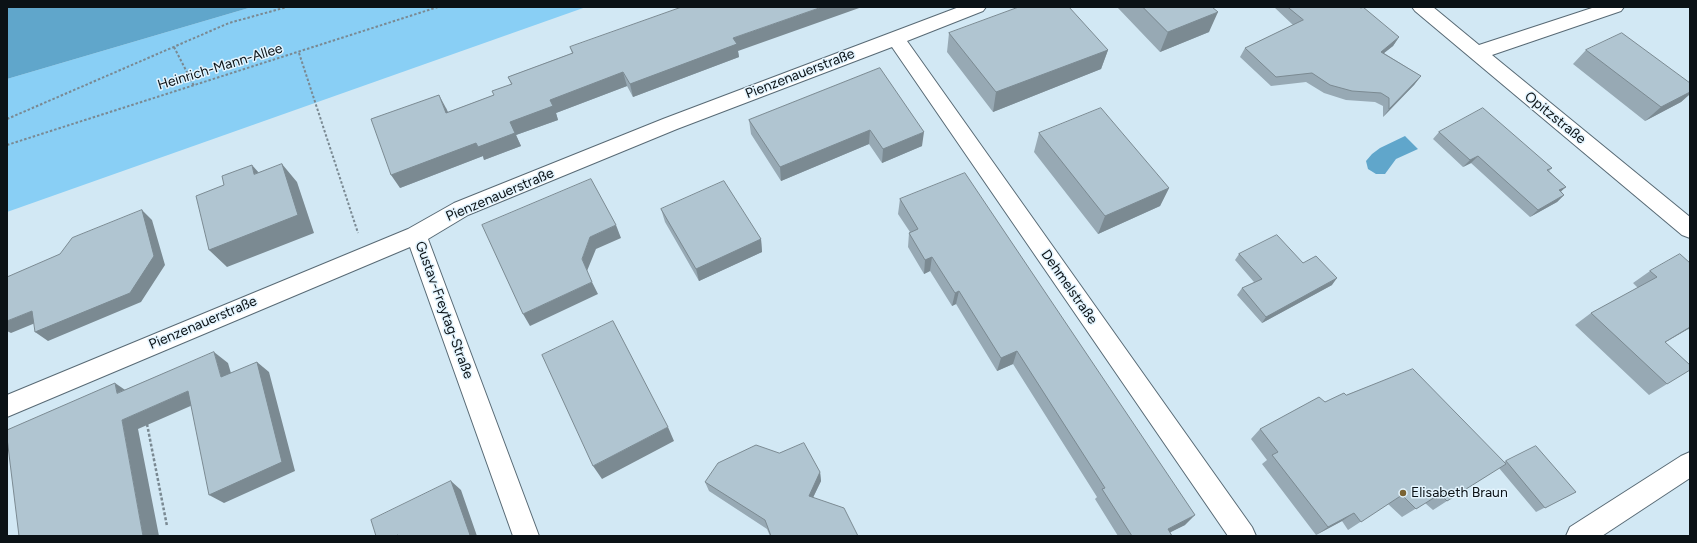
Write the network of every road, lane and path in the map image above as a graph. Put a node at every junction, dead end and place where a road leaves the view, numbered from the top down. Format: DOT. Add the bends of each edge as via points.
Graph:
graph roads {
  1 [pos="287,7"];
  2 [pos="438,7"];
  3 [pos="977,7"];
  4 [pos="1421,7"];
  5 [pos="1615,7"];
  6 [pos="895,37"];
  7 [pos="174,46"];
  8 [pos="299,53"];
  9 [pos="1476,53"];
  10 [pos="194,86"];
  11 [pos="7,119"];
  12 [pos="7,145"];
  13 [pos="1690,230"];
  14 [pos="416,235"];
  15 [pos="360,236"];
  16 [pos="7,406"];
  17 [pos="146,417"];
  18 [pos="1690,464"];
  19 [pos="167,526"];
  20 [pos="526,536"];
  21 [pos="1243,536"];
  22 [pos="1579,536"];
  1 -- 7 [label="path" via="229,23"];
  2 -- 8 [label="path, Heinrich-Mann-Allee"];
  3 -- 6 [label="street, Pienzenauerstraße"];
  4 -- 9 [label="street, Opitzstraße"];
  5 -- 9 [label="street"];
  6 -- 14 [label="street, Pienzenauerstraße" via="670,124 461,209"];
  6 -- 21 [label="street, Dehmelstraße"];
  7 -- 10 [label="path"];
  7 -- 11 [label="path"];
  8 -- 10 [label="path, Heinrich-Mann-Allee"];
  8 -- 15 [label="path"];
  9 -- 13 [label="street, Opitzstraße"];
  10 -- 12 [label="path, Heinrich-Mann-Allee"];
  14 -- 16 [label="street, Pienzenauerstraße"];
  14 -- 20 [label="street, Gustav-Freytag-Straße"];
  17 -- 19 [label="path"];
  18 -- 22 [label="street"];
}
